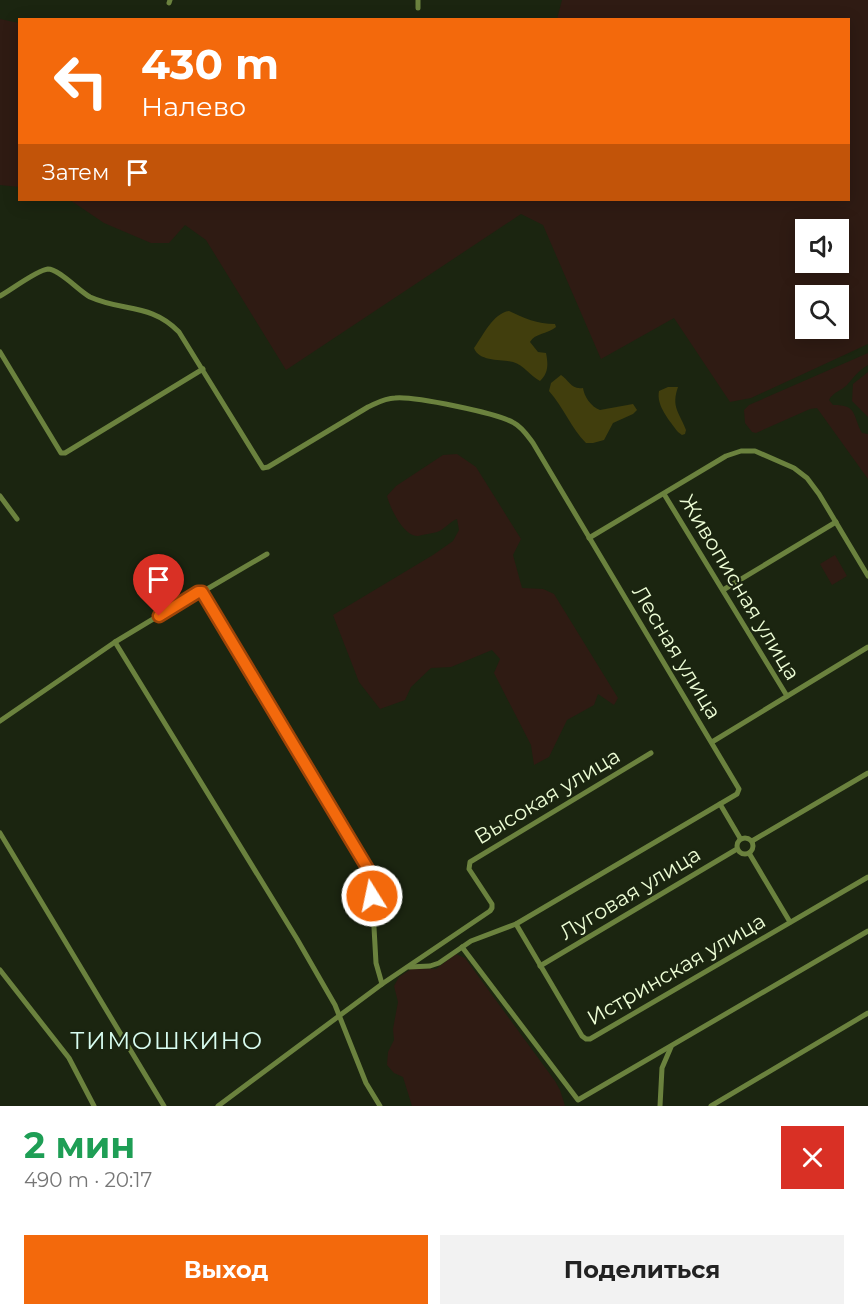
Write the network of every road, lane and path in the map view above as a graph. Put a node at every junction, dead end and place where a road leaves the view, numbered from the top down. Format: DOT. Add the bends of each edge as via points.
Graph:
graph roads {
  1 [pos="418,0"];
  2 [pos="418,8"];
  3 [pos="0,296"];
  4 [pos="0,352"];
  5 [pos="203,369"];
  6 [pos="664,494"];
  7 [pos="0,496"];
  8 [pos="16,519"];
  9 [pos="836,522"];
  10 [pos="589,538"];
  11 [pos="267,554"];
  12 [pos="868,576"];
  13 [pos="723,590"];
  14 [pos="202,592"];
  15 [pos="115,642"];
  16 [pos="868,647"];
  17 [pos="787,696"];
  18 [pos="0,721"];
  19 [pos="712,741"];
  20 [pos="651,753"];
  21 [pos="868,772"];
  22 [pos="720,804"];
  23 [pos="0,833"];
  24 [pos="740,838"];
  25 [pos="752,842"];
  26 [pos="737,849"];
  27 [pos="749,853"];
  28 [pos="868,877"];
  29 [pos="790,922"];
  30 [pos="516,924"];
  31 [pos="868,931"];
  32 [pos="462,947"];
  33 [pos="540,966"];
  34 [pos="409,967"];
  35 [pos="0,970"];
  36 [pos="382,984"];
  37 [pos="868,1013"];
  38 [pos="339,1016"];
  39 [pos="672,1046"];
  40 [pos="94,1106"];
  41 [pos="164,1106"];
  42 [pos="218,1106"];
  43 [pos="380,1106"];
  44 [pos="660,1106"];
  45 [pos="711,1106"];
  1 -- 2 [label="street"];
  3 -- 5 [label="street" via="43,270 53,270 99,301 154,313 167,320"];
  4 -- 5 [label="street" via="61,453"];
  5 -- 10 [label="street, Лесная улица" via="263,468 384,399 397,397 441,404 513,422 532,443"];
  6 -- 9 [label="street" via="726,456 755,451 807,478"];
  6 -- 10 [label="street"];
  6 -- 13 [label="street, Живописная улица"];
  7 -- 8 [label="street"];
  9 -- 12 [label="street"];
  9 -- 13 [label="street"];
  10 -- 19 [label="street, Лесная улица"];
  11 -- 14 [label="street"];
  13 -- 17 [label="street, Живописная улица"];
  14 -- 15 [label="street"];
  14 -- 36 [label="street" via="371,874 376,963"];
  15 -- 18 [label="street"];
  15 -- 38 [label="street" via="297,939"];
  16 -- 17 [label="street"];
  17 -- 19 [label="street"];
  19 -- 22 [label="street, Лесная улица" via="739,789"];
  20 -- 34 [label="street, Высокая улица" via="470,862 492,903 490,911"];
  21 -- 25 [label="street"];
  22 -- 24 [label="street"];
  22 -- 30 [label="street"];
  23 -- 41 [label="street"];
  24 -- 25 [label="street"];
  24 -- 26 [label="street"];
  25 -- 27 [label="street"];
  26 -- 27 [label="street"];
  26 -- 33 [label="street, Луговая улица"];
  27 -- 29 [label="street"];
  28 -- 29 [label="street, Истринская улица"];
  29 -- 33 [label="street, Истринская улица" via="585,1039"];
  30 -- 32 [label="street"];
  30 -- 33 [label="street, Истринская улица"];
  31 -- 39 [label="street"];
  32 -- 34 [label="street" via="439,963"];
  32 -- 39 [label="street" via="578,1100"];
  34 -- 36 [label="street"];
  35 -- 40 [label="street" via="69,1058"];
  36 -- 38 [label="street"];
  37 -- 45 [label="street"];
  38 -- 42 [label="street"];
  38 -- 43 [label="street" via="366,1083"];
  39 -- 44 [label="street" via="662,1068"];
}
